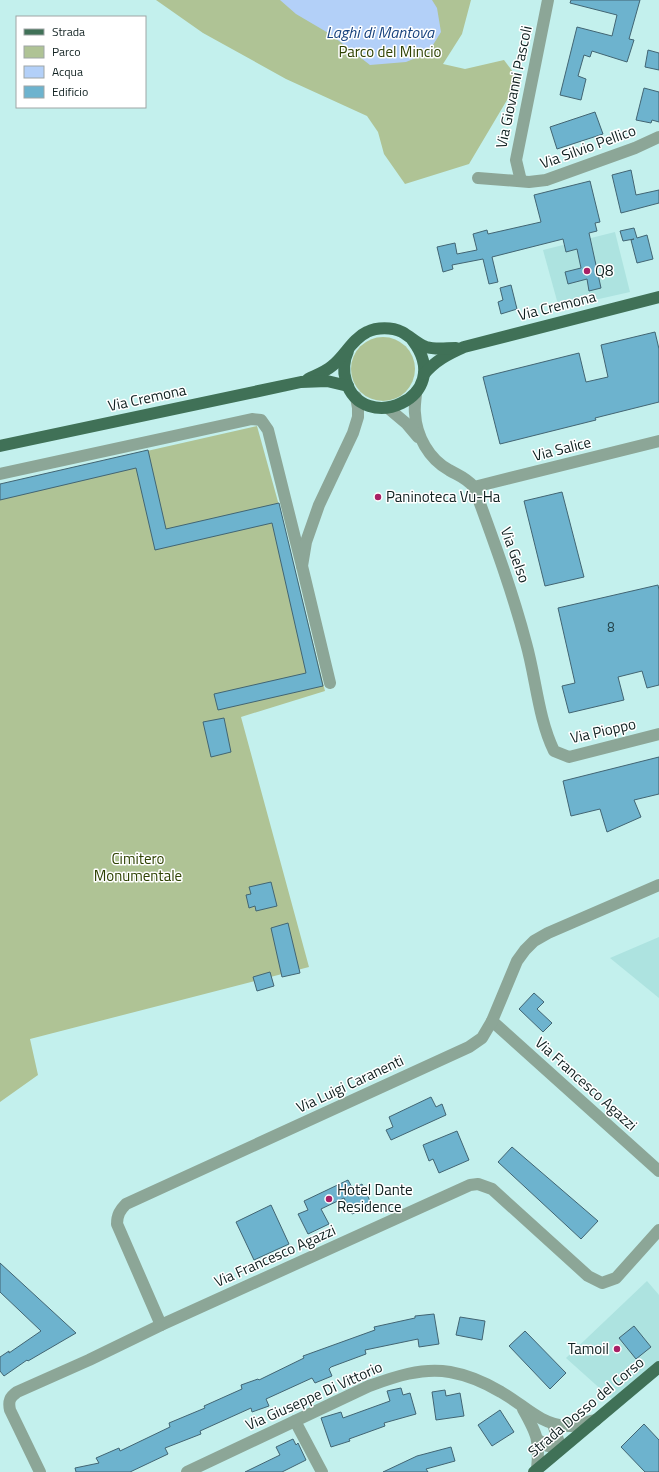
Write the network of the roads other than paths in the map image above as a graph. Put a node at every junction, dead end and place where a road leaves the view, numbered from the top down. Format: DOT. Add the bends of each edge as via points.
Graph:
graph roads {
  1 [pos="548,0"];
  2 [pos="659,137"];
  3 [pos="478,178"];
  4 [pos="521,181"];
  5 [pos="659,297"];
  6 [pos="412,340"];
  7 [pos="350,347"];
  8 [pos="464,347"];
  9 [pos="424,374"];
  10 [pos="301,382"];
  11 [pos="348,386"];
  12 [pos="416,392"];
  13 [pos="356,397"];
  14 [pos="383,408"];
  15 [pos="353,433"];
  16 [pos="421,441"];
  17 [pos="659,441"];
  18 [pos="0,446"];
  19 [pos="0,474"];
  20 [pos="474,487"];
  21 [pos="302,566"];
  22 [pos="330,684"];
  23 [pos="659,734"];
  24 [pos="554,751"];
  25 [pos="659,884"];
  26 [pos="492,1022"];
  27 [pos="659,1171"];
  28 [pos="659,1230"];
  29 [pos="161,1325"];
  30 [pos="659,1367"];
  31 [pos="523,1408"];
  32 [pos="596,1420"];
  33 [pos="295,1421"];
  34 [pos="553,1424"];
  35 [pos="538,1440"];
  36 [pos="561,1449"];
  37 [pos="535,1471"];
  38 [pos="40,1472"];
  39 [pos="187,1472"];
  40 [pos="322,1472"];
  1 -- 4 [label="street, Via Giovanni Pascoli" via="516,160"];
  2 -- 4 [label="street, Via Silvio Pellico" via="546,180"];
  3 -- 4 [label="street, Via Silvio Pellico"];
  5 -- 8 [label="main road, Via Cremona"];
  6 -- 7 [label="main road, Via Cremona" via="397,330 379,328 368,331"];
  6 -- 8 [label="main road, Via Cremona" via="428,347"];
  6 -- 9 [label="main road, Via Cremona" via="420,350"];
  7 -- 10 [label="main road, Via Cremona" via="333,366"];
  7 -- 11 [label="main road, Via Cremona" via="344,359 344,373"];
  8 -- 9 [label="main road, Via Cremona" via="444,356"];
  9 -- 12 [label="main road, Via Cremona"];
  10 -- 11 [label="main road, Via Cremona" via="327,381"];
  10 -- 18 [label="main road, Via Cremona"];
  11 -- 13 [label="main road, Via Cremona"];
  12 -- 14 [label="main road, Via Cremona" via="409,400 399,405"];
  12 -- 16 [label="street" via="414,412"];
  13 -- 14 [label="main road, Via Cremona" via="369,406"];
  13 -- 15 [label="street" via="358,417"];
  14 -- 15 [label="street" via="365,416"];
  14 -- 16 [label="street" via="407,424"];
  15 -- 21 [label="street" via="319,505 306,542"];
  16 -- 20 [label="street" via="448,470 462,476"];
  17 -- 20 [label="street, Via Salice"];
  19 -- 21 [label="street" via="252,419 261,420 268,430"];
  20 -- 24 [label="street, Via Gelso" via="512,591 547,737"];
  21 -- 22 [label="street"];
  23 -- 24 [label="street, Via Pioppo" via="569,756"];
  25 -- 26 [label="street, Via Luigi Caranenti" via="534,941 517,961"];
  26 -- 27 [label="street, Via Francesco Agazzi"];
  26 -- 29 [label="street, Via Luigi Caranenti" via="482,1038 469,1047 126,1204 117,1216 117,1224"];
  28 -- 29 [label="street, Via Francesco Agazzi" via="616,1278 602,1283 588,1276 492,1189 478,1184 470,1185"];
  29 -- 38 [label="street, Via Francesco Agazzi" via="11,1397 8,1403 10,1410"];
  30 -- 32 [label="main road, Strada Dosso del Corso"];
  31 -- 33 [label="street, Via Giuseppe Di Vittorio" via="502,1392 472,1379 449,1372 429,1371 399,1376 369,1386"];
  31 -- 34 [label="street, Via Giuseppe Di Vittorio"];
  31 -- 35 [label="street"];
  32 -- 34 [label="street" via="567,1426"];
  32 -- 36 [label="main road, Strada Dosso del Corso"];
  33 -- 39 [label="street, Via Giuseppe Di Vittorio"];
  33 -- 40 [label="street"];
  34 -- 36 [label="street"];
  35 -- 36 [label="street"];
  35 -- 37 [label="street"];
  36 -- 37 [label="main road, Strada Dosso del Corso"];
}
